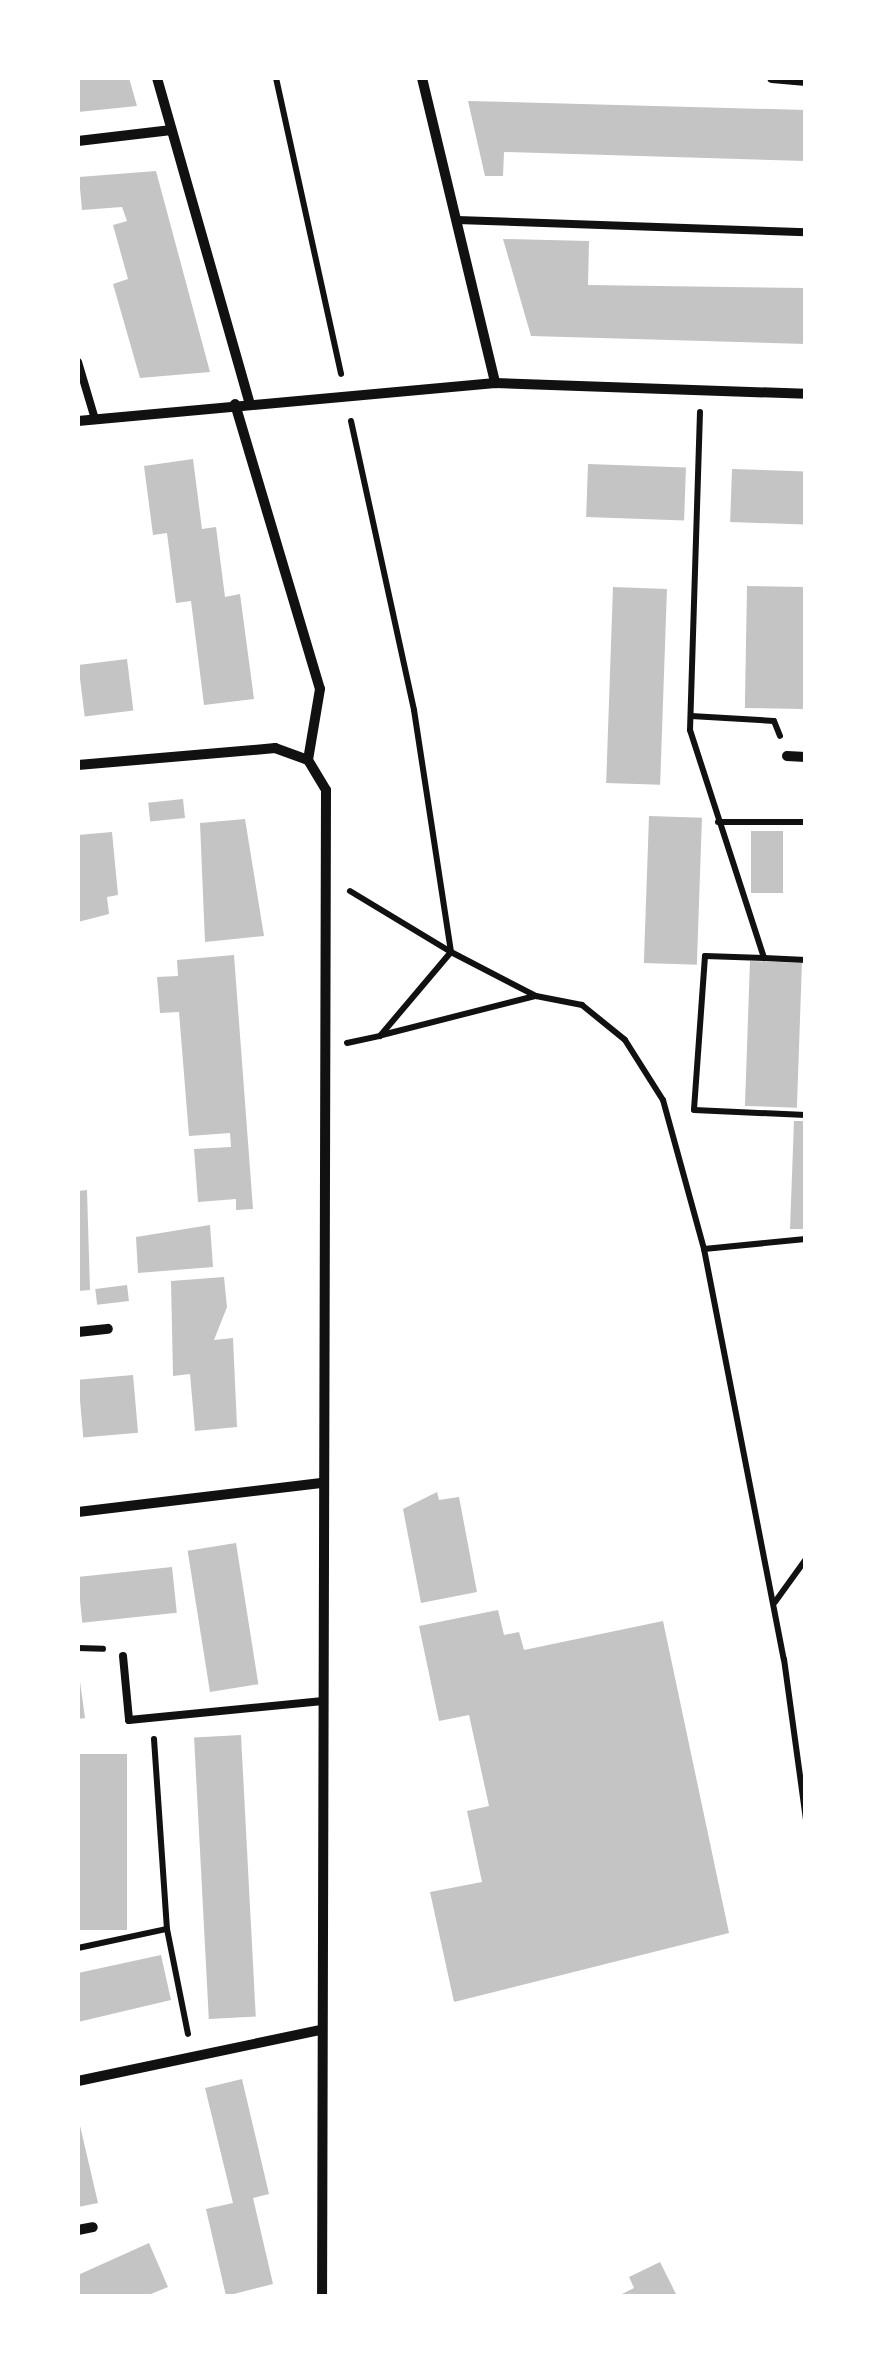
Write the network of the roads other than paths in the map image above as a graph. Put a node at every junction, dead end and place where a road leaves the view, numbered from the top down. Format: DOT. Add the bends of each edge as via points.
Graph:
graph roads {
  1 [pos="156,78"];
  2 [pos="422,78"];
  3 [pos="772,78"];
  4 [pos="806,81"];
  5 [pos="171,130"];
  6 [pos="78,141"];
  7 [pos="457,220"];
  8 [pos="806,232"];
  9 [pos="78,362"];
  10 [pos="495,382"];
  11 [pos="806,394"];
  12 [pos="250,402"];
  13 [pos="235,404"];
  14 [pos="95,419"];
  15 [pos="78,421"];
  16 [pos="788,756"];
  17 [pos="806,757"];
  18 [pos="308,760"];
  19 [pos="78,766"];
  20 [pos="108,1329"];
  21 [pos="78,1332"];
  22 [pos="323,1482"];
  23 [pos="78,1512"];
  24 [pos="123,1656"];
  25 [pos="323,1701"];
  26 [pos="321,2030"];
  27 [pos="78,2082"];
  28 [pos="93,2227"];
  29 [pos="78,2230"];
  30 [pos="322,2296"];
  1 -- 5 [label="street"];
  2 -- 7 [label="street"];
  3 -- 4 [label="street"];
  5 -- 6 [label="street"];
  5 -- 12 [label="street"];
  7 -- 8 [label="lane"];
  7 -- 10 [label="street"];
  9 -- 14 [label="lane"];
  10 -- 11 [label="street"];
  10 -- 12 [label="street"];
  12 -- 13 [label="street"];
  13 -- 14 [label="street"];
  13 -- 18 [label="street" via="320,689"];
  14 -- 15 [label="street"];
  16 -- 17 [label="street"];
  18 -- 19 [label="street" via="264,747"];
  18 -- 22 [label="street" via="326,790"];
  20 -- 21 [label="street"];
  22 -- 23 [label="street"];
  22 -- 25 [label="street"];
  24 -- 25 [label="lane" via="130,1720"];
  25 -- 26 [label="street"];
  26 -- 27 [label="street"];
  26 -- 30 [label="street"];
  28 -- 29 [label="street"];
}
